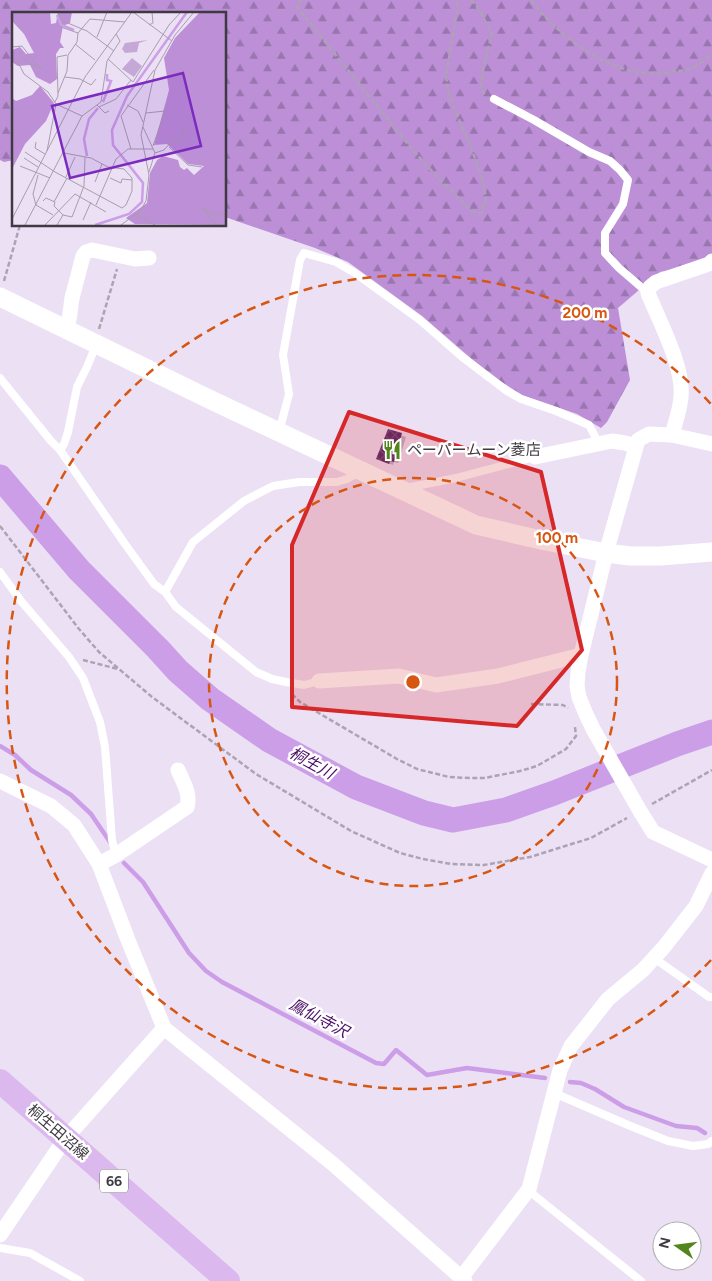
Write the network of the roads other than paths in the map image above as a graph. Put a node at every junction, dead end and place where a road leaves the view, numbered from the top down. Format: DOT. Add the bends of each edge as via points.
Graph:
graph roads {
  1 [pos="494,99"];
  2 [pos="149,258"];
  3 [pos="712,261"];
  4 [pos="1,293"];
  5 [pos="648,293"];
  6 [pos="65,329"];
  7 [pos="97,338"];
  8 [pos="0,378"];
  9 [pos="279,432"];
  10 [pos="672,435"];
  11 [pos="599,444"];
  12 [pos="712,444"];
  13 [pos="635,446"];
  14 [pos="60,450"];
  15 [pos="535,456"];
  16 [pos="362,471"];
  17 [pos="400,489"];
  18 [pos="712,552"];
  19 [pos="606,554"];
  20 [pos="0,572"];
  21 [pos="165,592"];
  22 [pos="581,655"];
  23 [pos="319,681"];
  24 [pos="178,770"];
  25 [pos="0,781"];
  26 [pos="116,855"];
  27 [pos="712,860"];
  28 [pos="99,864"];
  29 [pos="712,873"];
  30 [pos="654,958"];
  31 [pos="712,997"];
  32 [pos="164,1028"];
  33 [pos="0,1081"];
  34 [pos="554,1093"];
  35 [pos="66,1139"];
  36 [pos="712,1141"];
  37 [pos="529,1189"];
  38 [pos="0,1235"];
  39 [pos="0,1248"];
  40 [pos="463,1280"];
  41 [pos="80,1281"];
  42 [pos="228,1281"];
  43 [pos="641,1281"];
  1 -- 5 [label="lane" via="610,161 628,180 623,204 605,233 605,253"];
  2 -- 6 [label="street" via="135,259 92,250 86,252"];
  3 -- 5 [label="street" via="656,282"];
  4 -- 6 [label="street"];
  5 -- 10 [label="street" via="678,371 681,396"];
  6 -- 7 [label="street"];
  7 -- 9 [label="street"];
  7 -- 14 [label="lane" via="77,386 68,432"];
  8 -- 14 [label="lane"];
  9 -- 11 [label="lane" via="289,394 283,355 300,260 304,253 336,262 355,274 420,320 507,391 589,425"];
  9 -- 16 [label="street"];
  10 -- 12 [label="street"];
  10 -- 13 [label="street" via="649,434 638,440"];
  11 -- 13 [label="street" via="612,441"];
  11 -- 15 [label="street"];
  13 -- 19 [label="street"];
  14 -- 21 [label="lane" via="154,584"];
  15 -- 17 [label="lane" via="456,478"];
  16 -- 17 [label="street"];
  16 -- 21 [label="lane" via="337,482 273,486 244,501 193,542"];
  17 -- 19 [label="street" via="476,525"];
  18 -- 19 [label="street" via="660,556"];
  19 -- 22 [label="street"];
  20 -- 26 [label="lane" via="83,678 104,739"];
  21 -- 23 [label="lane" via="176,607 256,672 286,682 304,684"];
  22 -- 23 [label="street" via="498,676 436,685 399,676"];
  22 -- 27 [label="street" via="577,686 582,704 593,729 653,832"];
  24 -- 26 [label="street" via="188,795 187,807"];
  25 -- 28 [label="street" via="50,806 74,825"];
  26 -- 28 [label="street"];
  28 -- 32 [label="street"];
  29 -- 30 [label="street" via="696,906"];
  30 -- 31 [label="lane"];
  30 -- 34 [label="street" via="608,999 571,1046"];
  32 -- 35 [label="street"];
  32 -- 40 [label="street" via="333,1164"];
  33 -- 35 [label="main road, 桐生田沼線 / 66"];
  34 -- 36 [label="lane" via="668,1141 693,1146"];
  34 -- 37 [label="street"];
  35 -- 38 [label="street"];
  35 -- 42 [label="main road, 桐生田沼線 / 66"];
  37 -- 40 [label="street"];
  37 -- 43 [label="lane"];
  39 -- 41 [label="lane" via="30,1253"];
}
